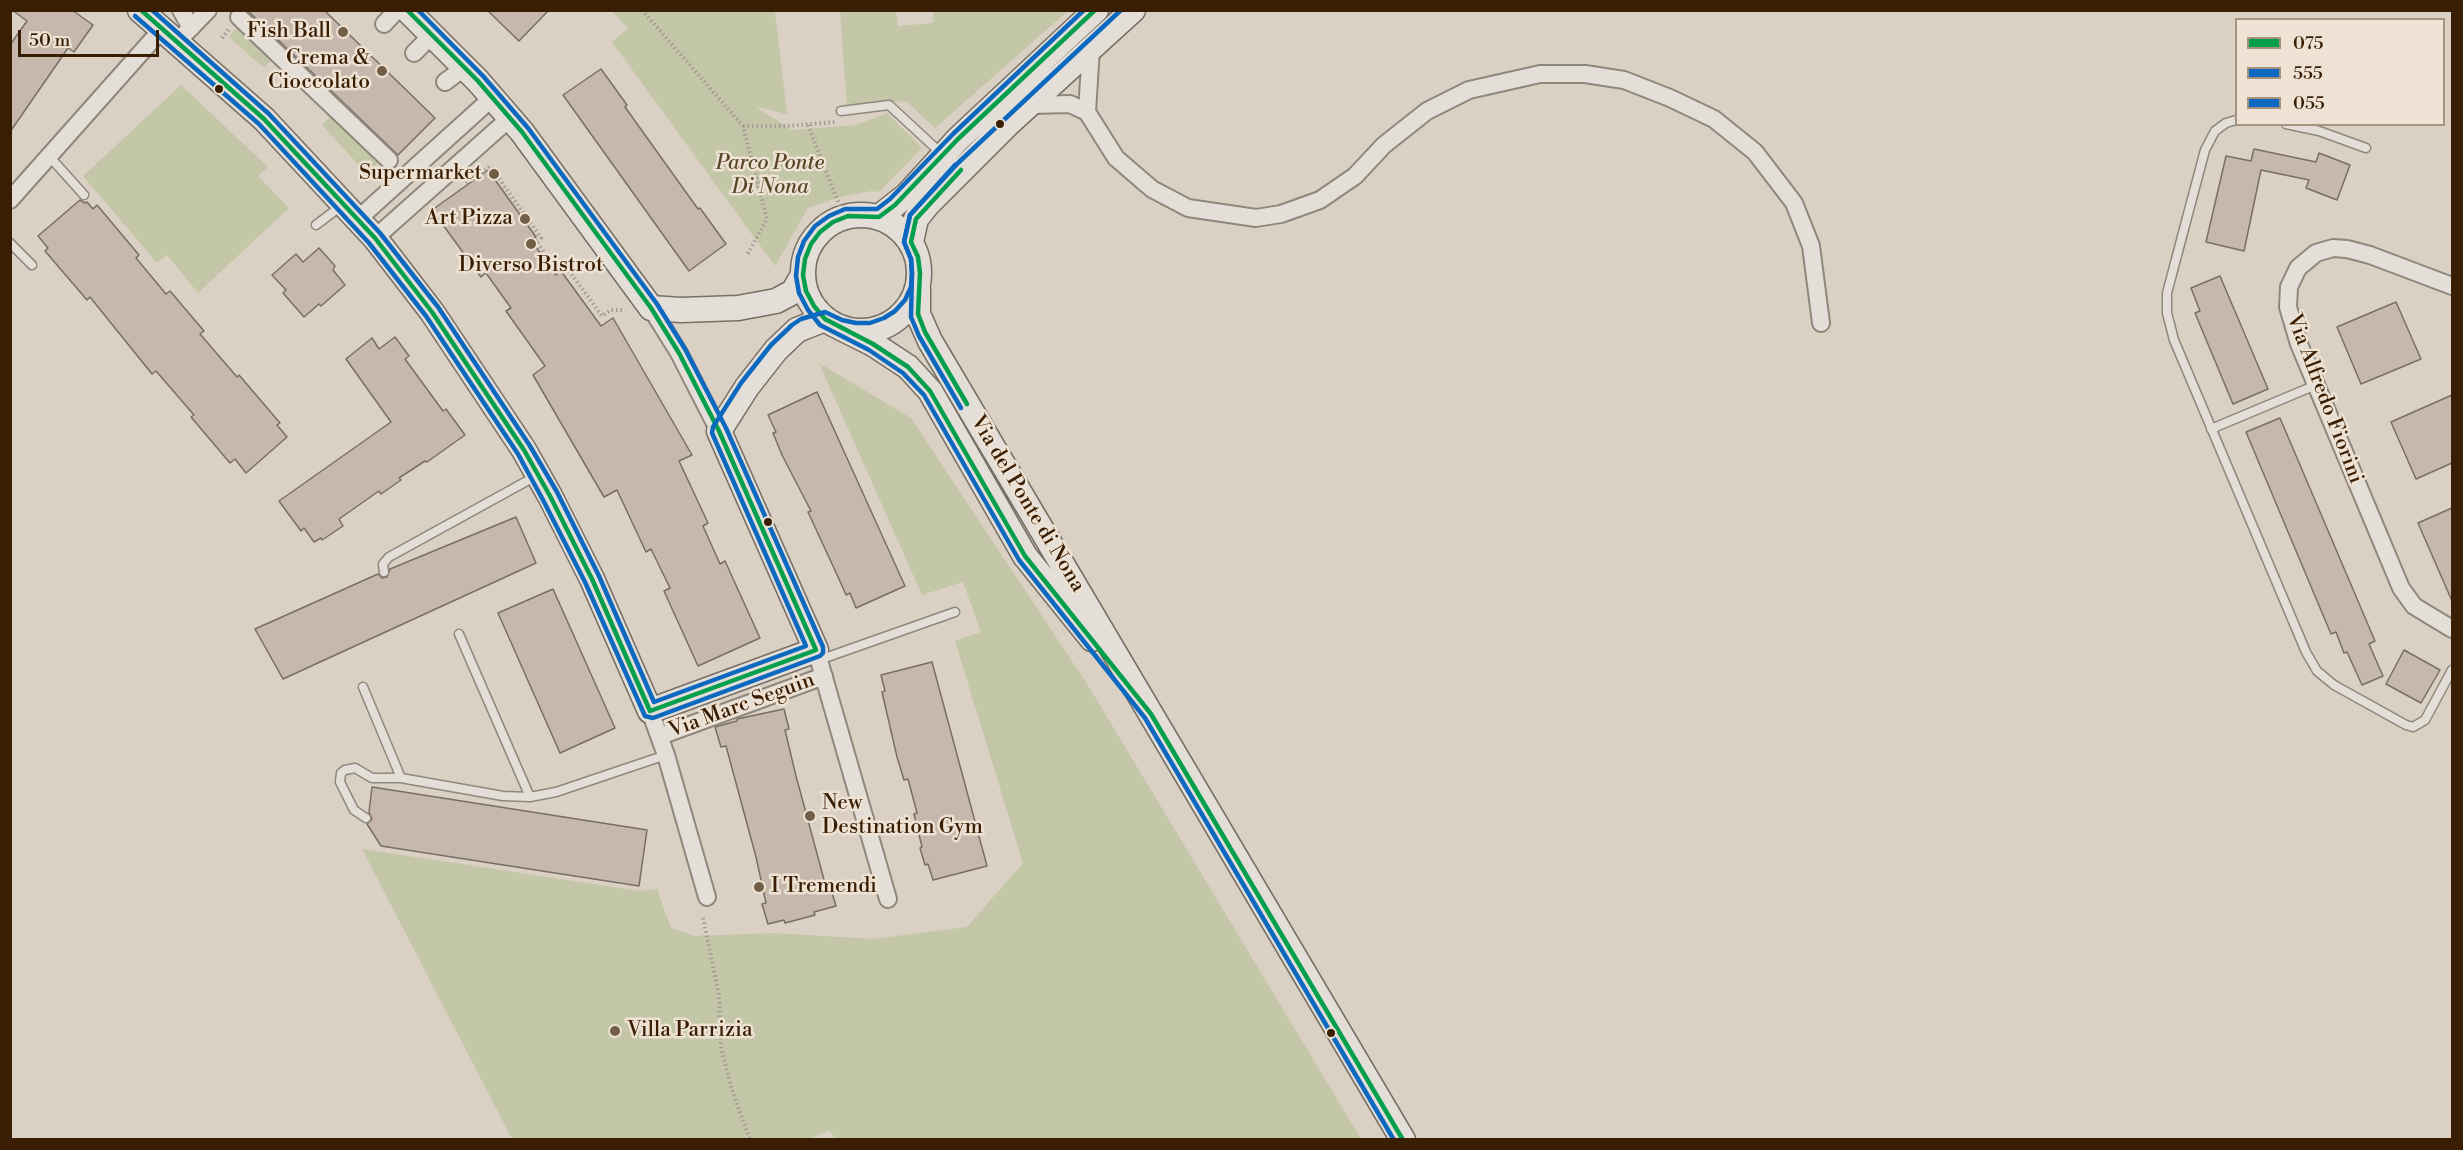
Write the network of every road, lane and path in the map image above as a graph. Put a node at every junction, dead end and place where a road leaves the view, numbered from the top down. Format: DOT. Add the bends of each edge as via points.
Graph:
graph roads {
  1 [pos="140,10"];
  2 [pos="181,10"];
  3 [pos="208,10"];
  4 [pos="397,10"];
  5 [pos="407,10"];
  6 [pos="642,10"];
  7 [pos="1096,10"];
  8 [pos="1133,10"];
  9 [pos="239,17"];
  10 [pos="384,24"];
  11 [pos="177,33"];
  12 [pos="432,35"];
  13 [pos="1091,48"];
  14 [pos="414,53"];
  15 [pos="465,67"];
  16 [pos="445,82"];
  17 [pos="492,98"];
  18 [pos="1030,105"];
  19 [pos="841,111"];
  20 [pos="1087,112"];
  21 [pos="510,118"];
  22 [pos="2235,120"];
  23 [pos="808,125"];
  24 [pos="2295,126"];
  25 [pos="2366,148"];
  26 [pos="943,155"];
  27 [pos="49,156"];
  28 [pos="389,160"];
  29 [pos="464,184"];
  30 [pos="84,195"];
  31 [pos="10,200"];
  32 [pos="840,207"];
  33 [pos="351,212"];
  34 [pos="879,217"];
  35 [pos="316,225"];
  36 [pos="375,238"];
  37 [pos="911,242"];
  38 [pos="10,243"];
  39 [pos="747,255"];
  40 [pos="32,265"];
  41 [pos="803,275"];
  42 [pos="2452,286"];
  43 [pos="918,289"];
  44 [pos="651,308"];
  45 [pos="623,310"];
  46 [pos="832,323"];
  47 [pos="1821,323"];
  48 [pos="2316,385"];
  49 [pos="2211,429"];
  50 [pos="719,431"];
  51 [pos="538,475"];
  52 [pos="384,572"];
  53 [pos="955,612"];
  54 [pos="2452,629"];
  55 [pos="459,634"];
  56 [pos="818,655"];
  57 [pos="2452,670"];
  58 [pos="824,676"];
  59 [pos="363,687"];
  60 [pos="650,711"];
  61 [pos="1151,714"];
  62 [pos="660,736"];
  63 [pos="666,755"];
  64 [pos="401,778"];
  65 [pos="530,797"];
  66 [pos="366,818"];
  67 [pos="707,897"];
  68 [pos="888,899"];
  69 [pos="703,918"];
  70 [pos="1393,1129"];
  71 [pos="750,1140"];
  72 [pos="1403,1140"];
  1 -- 11 [label="main road"];
  2 -- 11 [label="street"];
  3 -- 11 [label="street"];
  4 -- 10 [label="street"];
  5 -- 12 [label="main road"];
  6 -- 39 [label="path" via="742,126 767,219"];
  7 -- 26 [label="main road"];
  8 -- 13 [label="main road"];
  9 -- 28 [label="street"];
  11 -- 27 [label="street"];
  11 -- 33 [label="main road"];
  12 -- 14 [label="street"];
  12 -- 15 [label="main road"];
  13 -- 18 [label="main road"];
  13 -- 20 [label="street"];
  15 -- 16 [label="street"];
  15 -- 17 [label="main road"];
  17 -- 21 [label="main road"];
  17 -- 33 [label="street"];
  18 -- 20 [label="street" via="1070,104"];
  18 -- 37 [label="main road" via="927,205 916,219"];
  19 -- 26 [label="lane" via="889,105"];
  20 -- 47 [label="street" via="1116,158 1152,189 1188,208 1256,218 1320,201 1355,176 1384,145 1427,111 1469,90 1540,74 1585,74 1624,81 1714,119 1755,152 1794,203 1811,246"];
  21 -- 36 [label="street"];
  21 -- 44 [label="main road"];
  22 -- 49 [label="lane" via="2220,127 2207,144 2167,298 2172,334"];
  23 -- 32 [label="path"];
  24 -- 25 [label="lane"];
  26 -- 34 [label="main road" via="907,195"];
  27 -- 30 [label="lane"];
  27 -- 31 [label="street"];
  29 -- 45 [label="path" via="490,166 541,238 536,241 558,270 565,265 602,316 611,309"];
  33 -- 35 [label="lane"];
  33 -- 36 [label="main road"];
  34 -- 37 [label="main road" via="897,227"];
  34 -- 41 [label="main road" via="856,216 833,222 811,244"];
  36 -- 51 [label="main road" via="452,340"];
  37 -- 43 [label="main road" via="918,257"];
  38 -- 40 [label="lane"];
  41 -- 44 [label="main road" via="793,292 776,301 738,308"];
  41 -- 46 [label="main road" via="810,299"];
  42 -- 48 [label="street, Via Alfredo Fiorini" via="2347,249 2333,248 2311,256 2295,272 2288,307 2293,330"];
  43 -- 46 [label="main road" via="911,304 887,325 855,331"];
  43 -- 61 [label="main road, Via del Ponte di Nona" via="918,314 930,341"];
  44 -- 50 [label="street"];
  46 -- 50 [label="main road" via="797,330 776,350"];
  46 -- 61 [label="main road, Via del Ponte di Nona" via="908,367 930,391 1025,556"];
  48 -- 49 [label="lane"];
  48 -- 54 [label="street, Via Alfredo Fiorini" via="2401,588 2414,606"];
  49 -- 57 [label="lane" via="2306,652 2323,676 2413,727 2425,720"];
  50 -- 56 [label="main road"];
  51 -- 52 [label="lane" via="389,557 383,564"];
  51 -- 60 [label="main road" via="596,588"];
  53 -- 56 [label="lane"];
  55 -- 65 [label="lane"];
  56 -- 58 [label="street"];
  56 -- 60 [label="main road, Via Marc Seguin"];
  58 -- 62 [label="street, Via Marc Seguin"];
  58 -- 68 [label="street"];
  59 -- 64 [label="lane"];
  60 -- 62 [label="street"];
  61 -- 70 [label="main road, Via del Ponte di Nona"];
  62 -- 63 [label="street"];
  63 -- 65 [label="lane"];
  63 -- 67 [label="street"];
  64 -- 65 [label="lane"];
  64 -- 66 [label="lane" via="372,778 355,768 341,773 340,782 354,810"];
  69 -- 71 [label="path" via="719,995 721,1048"];
  70 -- 72 [label="main road, Via del Ponte di Nona"];
}
